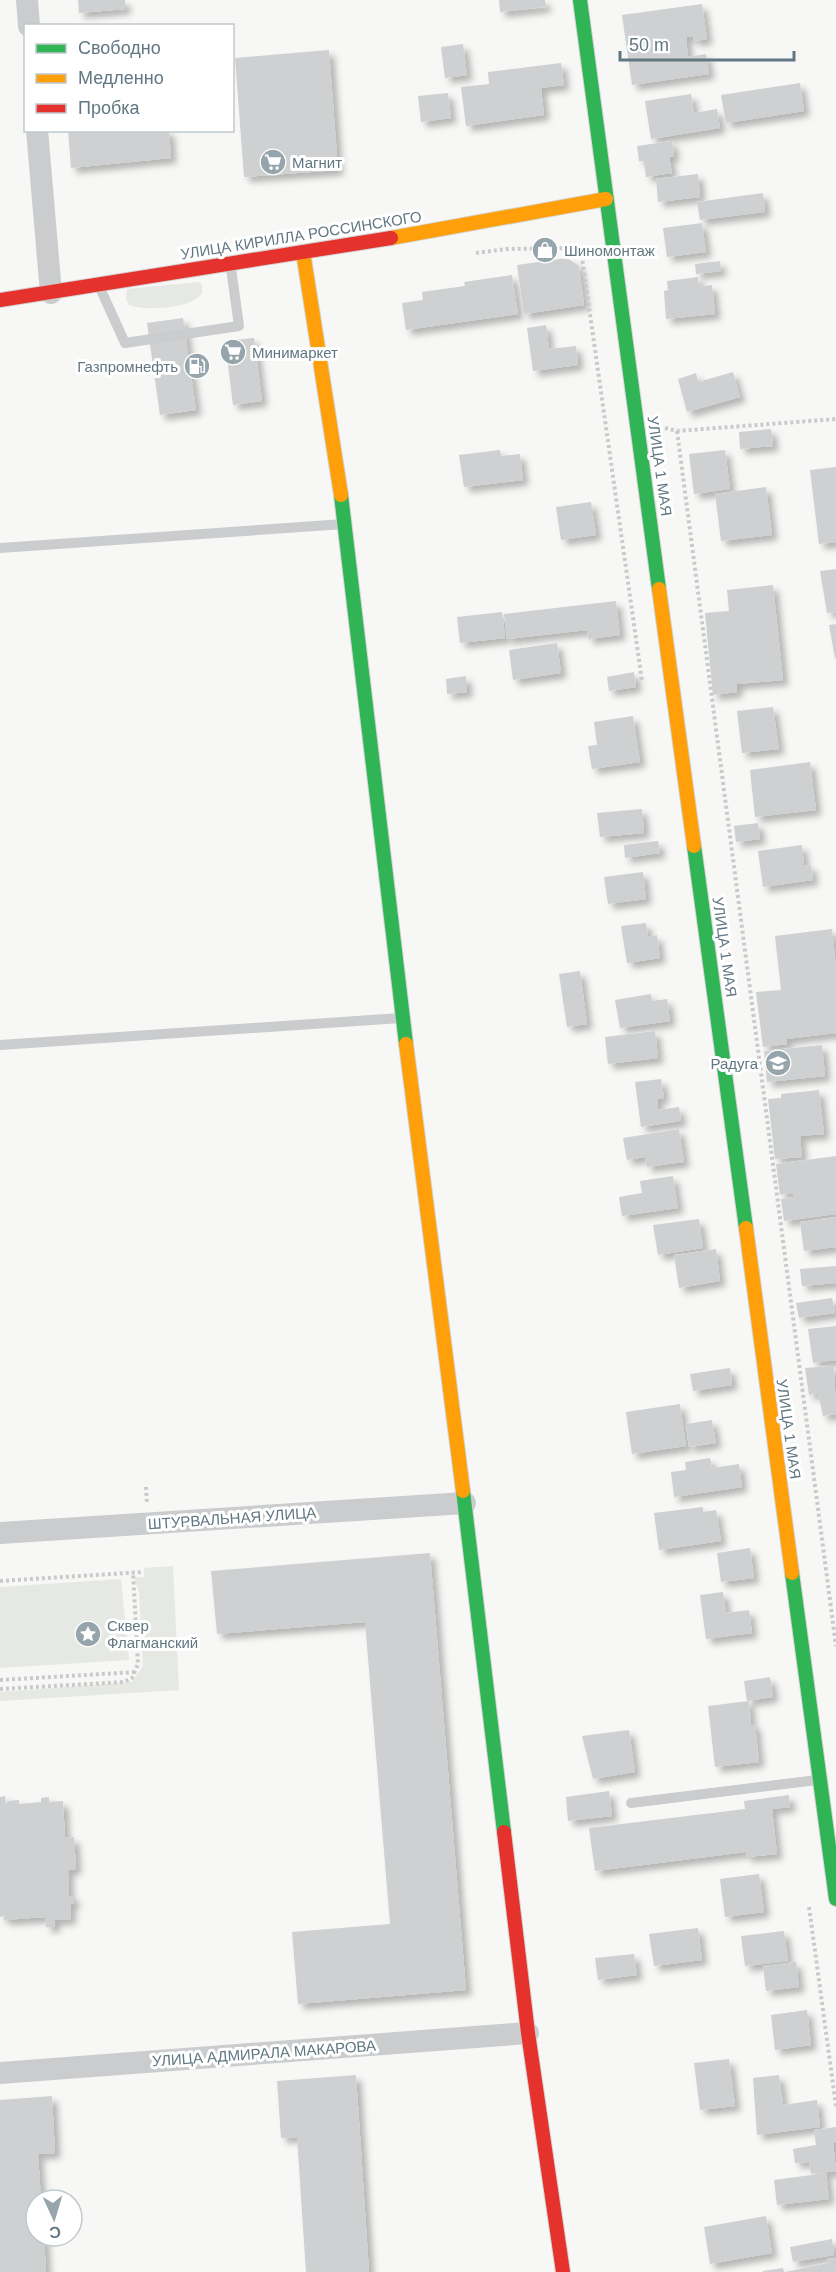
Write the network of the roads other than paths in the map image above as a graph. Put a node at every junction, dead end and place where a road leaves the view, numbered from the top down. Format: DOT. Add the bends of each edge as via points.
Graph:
graph roads {
  1 [pos="27,0"];
  2 [pos="580,0"];
  3 [pos="29,24"];
  4 [pos="37,132"];
  5 [pos="606,199"];
  6 [pos="303,252"];
  7 [pos="231,263"];
  8 [pos="99,285"];
  9 [pos="51,293"];
  10 [pos="0,300"];
  11 [pos="346,524"];
  12 [pos="0,548"];
  13 [pos="405,1017"];
  14 [pos="0,1045"];
  15 [pos="465,1503"];
  16 [pos="0,1533"];
  17 [pos="820,1779"];
  18 [pos="630,1803"];
  19 [pos="836,1899"];
  20 [pos="528,2033"];
  21 [pos="0,2073"];
  22 [pos="562,2272"];
  1 -- 3 [label="street"];
  2 -- 5 [label="main road, УЛИЦА 1 МАЯ"];
  4 -- 9 [label="street"];
  5 -- 6 [label="main road, УЛИЦА КИРИЛЛА РОССИНСКОГО"];
  5 -- 17 [label="main road, УЛИЦА 1 МАЯ"];
  6 -- 7 [label="main road, УЛИЦА КИРИЛЛА РОССИНСКОГО"];
  6 -- 11 [label="main road"];
  7 -- 8 [label="main road, УЛИЦА КИРИЛЛА РОССИНСКОГО"];
  7 -- 8 [label="lane" via="239,326 124,343"];
  8 -- 9 [label="main road, УЛИЦА КИРИЛЛА РОССИНСКОГО"];
  9 -- 10 [label="main road, УЛИЦА КИРИЛЛА РОССИНСКОГО"];
  11 -- 12 [label="lane"];
  11 -- 13 [label="main road"];
  13 -- 14 [label="lane"];
  13 -- 15 [label="main road"];
  15 -- 16 [label="street, ШТУРВАЛЬНАЯ УЛИЦА"];
  15 -- 20 [label="main road"];
  17 -- 18 [label="lane"];
  17 -- 19 [label="main road, УЛИЦА 1 МАЯ"];
  20 -- 21 [label="street, УЛИЦА АДМИРАЛА МАКАРОВА"];
  20 -- 22 [label="main road"];
}
